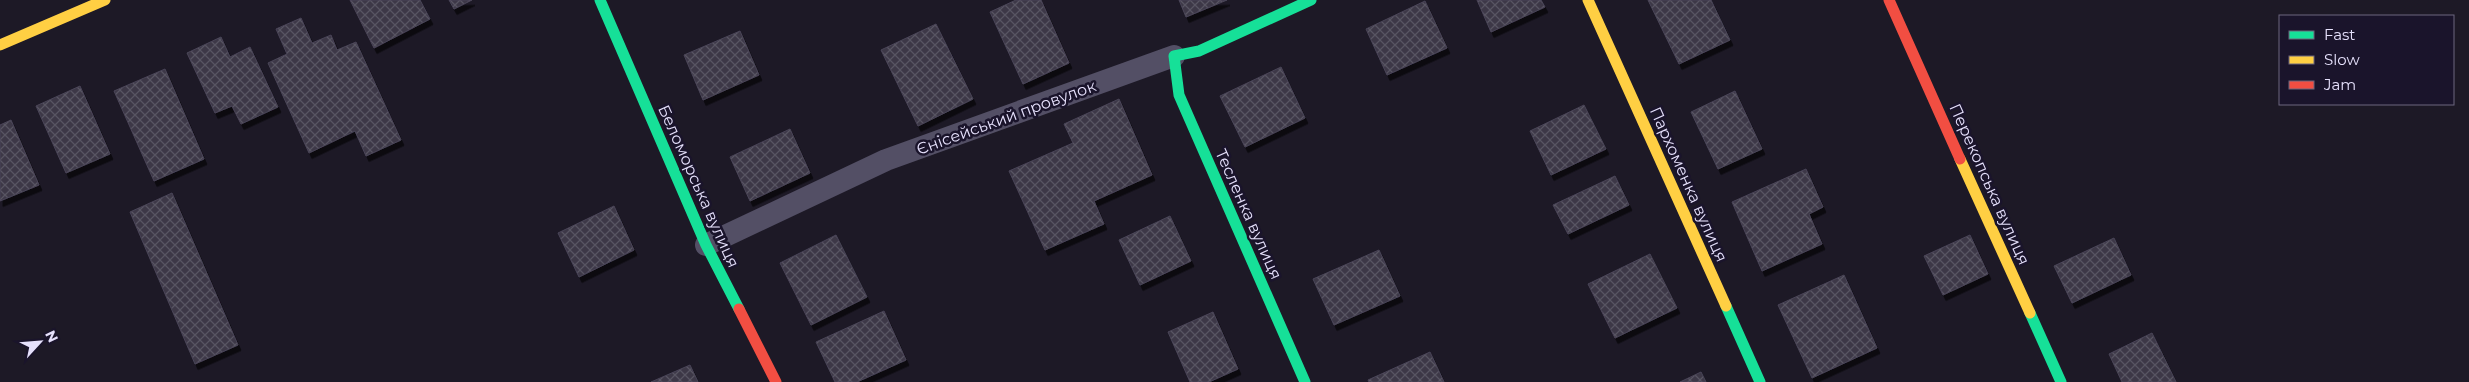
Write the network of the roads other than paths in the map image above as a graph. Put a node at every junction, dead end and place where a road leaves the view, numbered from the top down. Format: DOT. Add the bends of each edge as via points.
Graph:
graph roads {
  1 [pos="105,0"];
  2 [pos="600,0"];
  3 [pos="1312,0"];
  4 [pos="1588,0"];
  5 [pos="1889,0"];
  6 [pos="0,45"];
  7 [pos="1174,56"];
  8 [pos="706,245"];
  9 [pos="776,382"];
  10 [pos="1305,382"];
  11 [pos="1760,382"];
  12 [pos="2061,382"];
  1 -- 6 [label="street"];
  2 -- 8 [label="street, Беломорська вулиця"];
  3 -- 7 [label="street, Єнісейський провулок" via="1199,51"];
  4 -- 11 [label="street, Пархоменка вулиця"];
  5 -- 12 [label="street, Перекопська вулиця"];
  7 -- 8 [label="lane, Єнісейський провулок" via="886,160"];
  7 -- 10 [label="street, Тесленка вулиця" via="1179,95"];
  8 -- 9 [label="street, Беломорська вулиця"];
}
